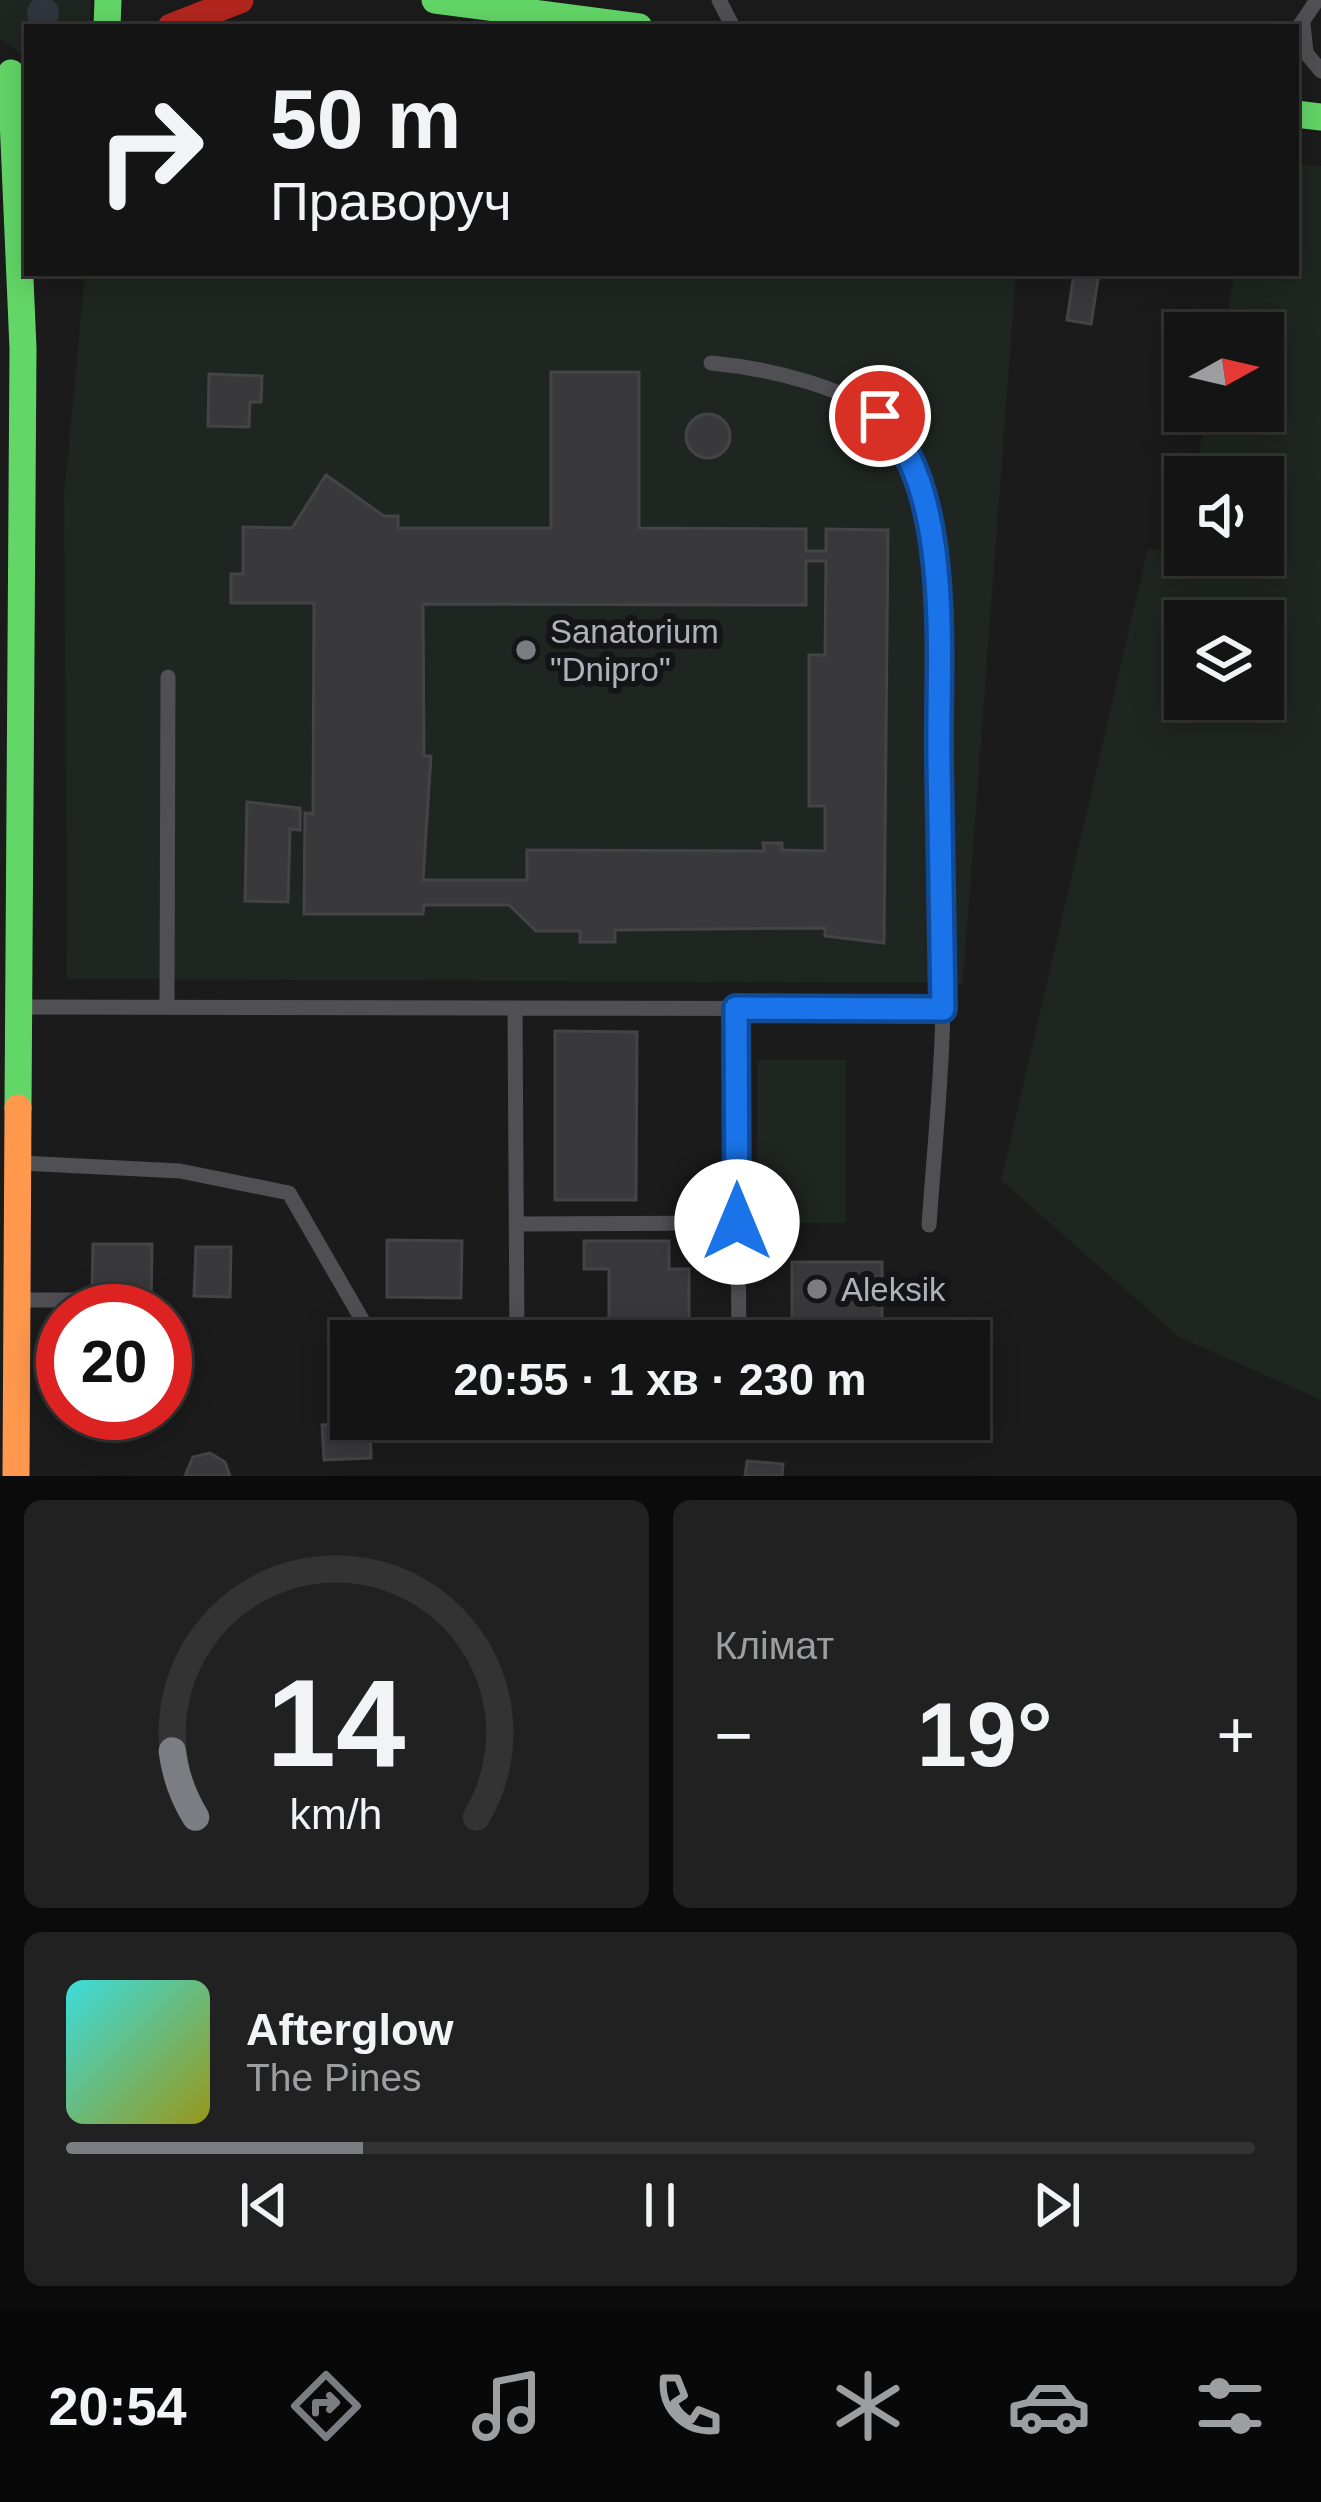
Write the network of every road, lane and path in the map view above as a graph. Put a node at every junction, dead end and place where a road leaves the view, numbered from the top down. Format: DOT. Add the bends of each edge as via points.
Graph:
graph roads {
  1 [pos="243,0"];
  2 [pos="435,0"];
  3 [pos="1308,12"];
  4 [pos="179,24"];
  5 [pos="215,24"];
  6 [pos="616,24"];
  7 [pos="9,71"];
  8 [pos="1321,71"];
  9 [pos="0,192"];
  10 [pos="33,276"];
  11 [pos="44,276"];
  12 [pos="23,348"];
  13 [pos="711,363"];
  14 [pos="168,677"];
  15 [pos="13,995"];
  16 [pos="166,1007"];
  17 [pos="515,1008"];
  18 [pos="736,1008"];
  19 [pos="943,1009"];
  20 [pos="18,1162"];
  21 [pos="737,1222"];
  22 [pos="517,1224"];
  23 [pos="929,1225"];
  24 [pos="17,1300"];
  25 [pos="36,1300"];
  26 [pos="362,1320"];
  27 [pos="518,1320"];
  28 [pos="739,1320"];
  29 [pos="8,1403"];
  30 [pos="16,1476"];
  1 -- 4 [label="street"];
  1 -- 5 [label="street"];
  2 -- 6 [label="street"];
  3 -- 8 [label="lane" via="1306,53"];
  7 -- 12 [label="street"];
  9 -- 12 [label="street"];
  10 -- 12 [label="street"];
  11 -- 12 [label="street"];
  12 -- 15 [label="street"];
  13 -- 19 [label="lane" via="828,390 880,416 907,449 939,603"];
  14 -- 16 [label="lane"];
  15 -- 16 [label="lane"];
  15 -- 20 [label="street"];
  16 -- 17 [label="lane"];
  17 -- 18 [label="lane"];
  17 -- 22 [label="lane"];
  18 -- 19 [label="lane"];
  18 -- 21 [label="lane"];
  19 -- 23 [label="lane"];
  20 -- 24 [label="street"];
  20 -- 26 [label="lane" via="180,1171 289,1193"];
  21 -- 22 [label="lane"];
  21 -- 28 [label="lane"];
  22 -- 27 [label="lane"];
  24 -- 25 [label="lane"];
  24 -- 29 [label="street"];
  29 -- 30 [label="street"];
}
